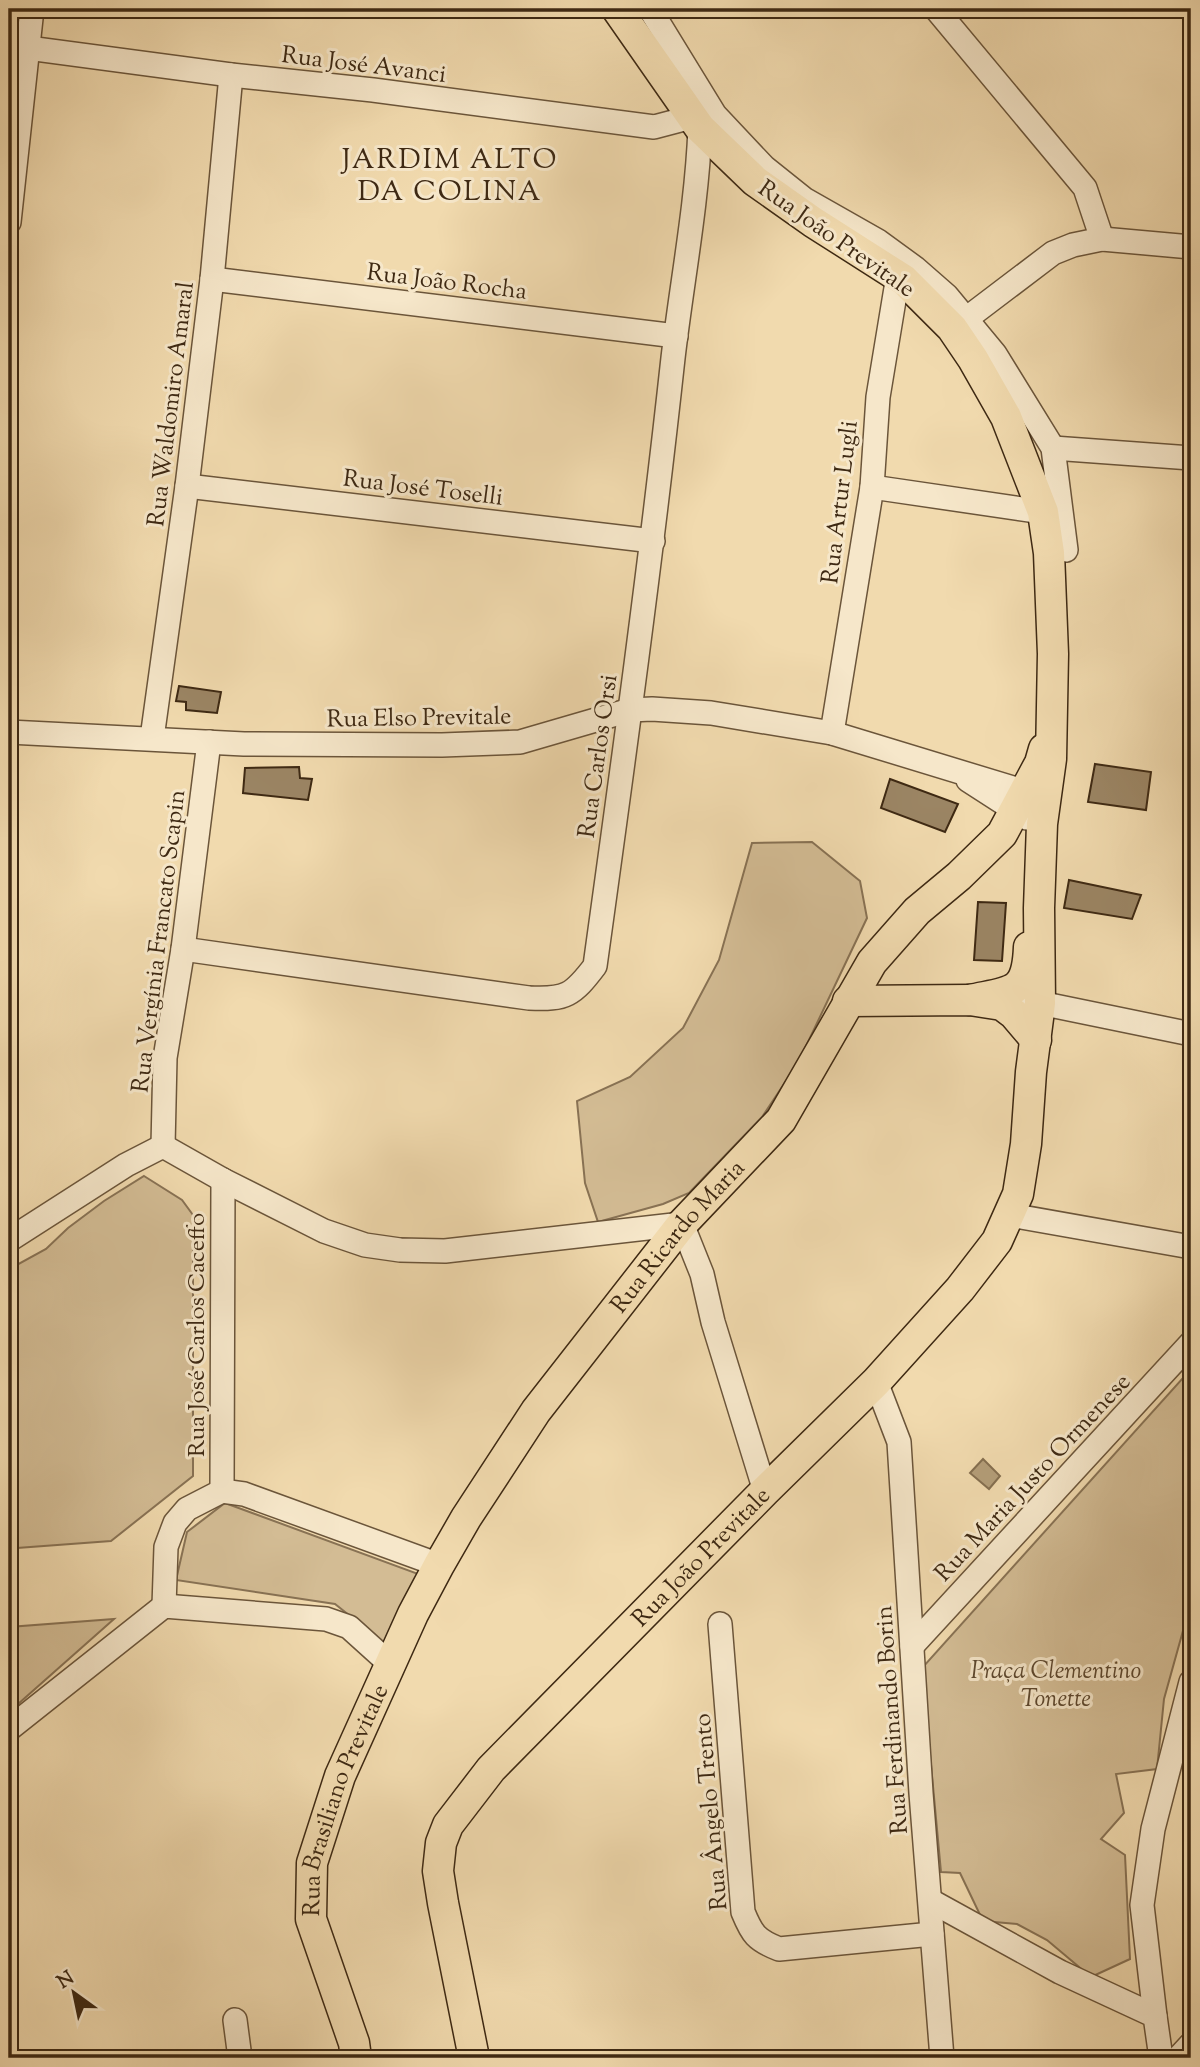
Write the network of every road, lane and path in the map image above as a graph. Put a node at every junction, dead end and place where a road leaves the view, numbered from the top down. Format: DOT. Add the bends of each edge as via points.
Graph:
graph roads {
  1 [pos="32,9"];
  2 [pos="617,9"];
  3 [pos="650,9"];
  4 [pos="936,9"];
  5 [pos="28,48"];
  6 [pos="231,75"];
  7 [pos="696,122"];
  8 [pos="9,222"];
  9 [pos="1102,239"];
  10 [pos="1191,247"];
  11 [pos="898,276"];
  12 [pos="212,279"];
  13 [pos="966,319"];
  14 [pos="676,336"];
  15 [pos="1053,448"];
  16 [pos="1191,458"];
  17 [pos="187,486"];
  18 [pos="872,486"];
  19 [pos="1043,512"];
  20 [pos="653,541"];
  21 [pos="1066,550"];
  22 [pos="630,710"];
  23 [pos="9,732"];
  24 [pos="832,733"];
  25 [pos="152,738"];
  26 [pos="209,743"];
  27 [pos="1026,811"];
  28 [pos="183,949"];
  29 [pos="1028,995"];
  30 [pos="970,1000"];
  31 [pos="848,1001"];
  32 [pos="1191,1034"];
  33 [pos="1036,1040"];
  34 [pos="163,1146"];
  35 [pos="223,1180"];
  36 [pos="1010,1215"];
  37 [pos="682,1224"];
  38 [pos="9,1240"];
  39 [pos="1191,1247"];
  40 [pos="1191,1343"];
  41 [pos="876,1382"];
  42 [pos="222,1491"];
  43 [pos="765,1491"];
  44 [pos="439,1565"];
  45 [pos="164,1606"];
  46 [pos="720,1624"];
  47 [pos="912,1646"];
  48 [pos="390,1664"];
  49 [pos="1191,1682"];
  50 [pos="9,1729"];
  51 [pos="931,1901"];
  52 [pos="932,1934"];
  53 [pos="1155,2017"];
  54 [pos="235,2020"];
  55 [pos="1191,2044"];
  56 [pos="240,2058"];
  57 [pos="356,2058"];
  58 [pos="474,2058"];
  59 [pos="942,2058"];
  60 [pos="1161,2058"];
  61 [pos="1178,2058"];
  1 -- 5 [label="street"];
  2 -- 7 [label="main road, Rua João Previtale"];
  3 -- 13 [label="street, Rua João Previtale" via="715,115 764,167 804,199 915,268"];
  4 -- 9 [label="street" via="1085,188"];
  5 -- 6 [label="street, Rua José Avanci"];
  5 -- 8 [label="street"];
  6 -- 7 [label="street, Rua José Avanci" via="654,127"];
  6 -- 12 [label="street, Rua Waldomiro Amaral"];
  7 -- 11 [label="main road, Rua João Previtale" via="755,181"];
  7 -- 14 [label="street, Rua Carlos Orsi" via="698,176"];
  9 -- 10 [label="street"];
  9 -- 13 [label="street" via="1053,253"];
  11 -- 18 [label="street, Rua Artur Lugli" via="878,397"];
  11 -- 19 [label="main road, Rua João Previtale" via="952,328 974,359 1006,417"];
  12 -- 14 [label="street, Rua João Rocha"];
  12 -- 17 [label="street, Rua Waldomiro Amaral"];
  13 -- 15 [label="street, Rua João Previtale" via="995,354"];
  14 -- 20 [label="street, Rua Carlos Orsi"];
  15 -- 16 [label="street"];
  15 -- 21 [label="street, Rua João Previtale"];
  17 -- 20 [label="street, Rua José Toselli"];
  17 -- 25 [label="street, Rua Waldomiro Amaral"];
  18 -- 19 [label="street"];
  18 -- 24 [label="street, Rua Artur Lugli"];
  19 -- 27 [label="main road, Rua João Previtale" via="1053,654 1051,759"];
  20 -- 22 [label="street, Rua Carlos Orsi"];
  22 -- 24 [label="street, Rua Elso Previtale" via="711,713"];
  22 -- 26 [label="street, Rua Elso Previtale" via="520,742"];
  22 -- 28 [label="street, Rua Carlos Orsi" via="595,966 577,990 553,999 529,998"];
  23 -- 25 [label="street, Rua Elso Previtale"];
  24 -- 27 [label="street, Rua Elso Previtale" via="944,765"];
  25 -- 26 [label="street, Rua Elso Previtale"];
  26 -- 28 [label="street, Rua Vergínia Francato Scapin"];
  27 -- 29 [label="main road, Rua João Previtale" via="1039,908"];
  27 -- 29 [label="main road" via="1021,854 1031,883"];
  27 -- 31 [label="main road, Rua Ricardo Maria" via="917,911 872,962"];
  28 -- 34 [label="street, Rua Vergínia Francato Scapin" via="165,1058"];
  29 -- 30 [label="main road"];
  29 -- 32 [label="street"];
  29 -- 33 [label="main road, Rua João Previtale"];
  30 -- 31 [label="main road"];
  30 -- 33 [label="main road" via="1002,1005"];
  31 -- 37 [label="main road, Rua Ricardo Maria" via="780,1120"];
  33 -- 36 [label="main road, Rua João Previtale" via="1026,1144"];
  34 -- 35 [label="street"];
  34 -- 38 [label="street"];
  35 -- 37 [label="street" via="324,1231 365,1245 400,1250 445,1251"];
  35 -- 42 [label="street, Rua José Carlos Caceffo"];
  36 -- 39 [label="street"];
  36 -- 41 [label="main road, Rua João Previtale" via="997,1241 960,1289"];
  37 -- 43 [label="street" via="702,1274"];
  37 -- 44 [label="main road, Rua Ricardo Maria" via="536,1411"];
  40 -- 47 [label="street, Rua Maria Justo Ormenese"];
  41 -- 43 [label="main road, Rua João Previtale"];
  41 -- 47 [label="street, Rua Ferdinando Borin" via="899,1442"];
  42 -- 44 [label="street" via="244,1494"];
  42 -- 45 [label="street" via="187,1509 175,1524 166,1547"];
  43 -- 58 [label="main road, Rua João Previtale" via="491,1769 448,1825 439,1871"];
  44 -- 48 [label="main road, Rua Ricardo Maria"];
  45 -- 48 [label="street" via="326,1619 349,1627"];
  45 -- 50 [label="street"];
  46 -- 52 [label="street, Rua Ângelo Trento" via="743,1912 750,1930 761,1942 779,1949"];
  47 -- 51 [label="street, Rua Ferdinando Borin"];
  48 -- 57 [label="main road, Rua Brasiliano Previtale" via="340,1776 312,1863 311,1919"];
  49 -- 53 [label="street" via="1153,1829 1142,1905"];
  51 -- 52 [label="street, Rua Ferdinando Borin"];
  51 -- 53 [label="street" via="1060,1972"];
  52 -- 59 [label="street, Rua Ferdinando Borin"];
  53 -- 60 [label="street"];
  54 -- 56 [label="street"];
  55 -- 61 [label="street"];
}
